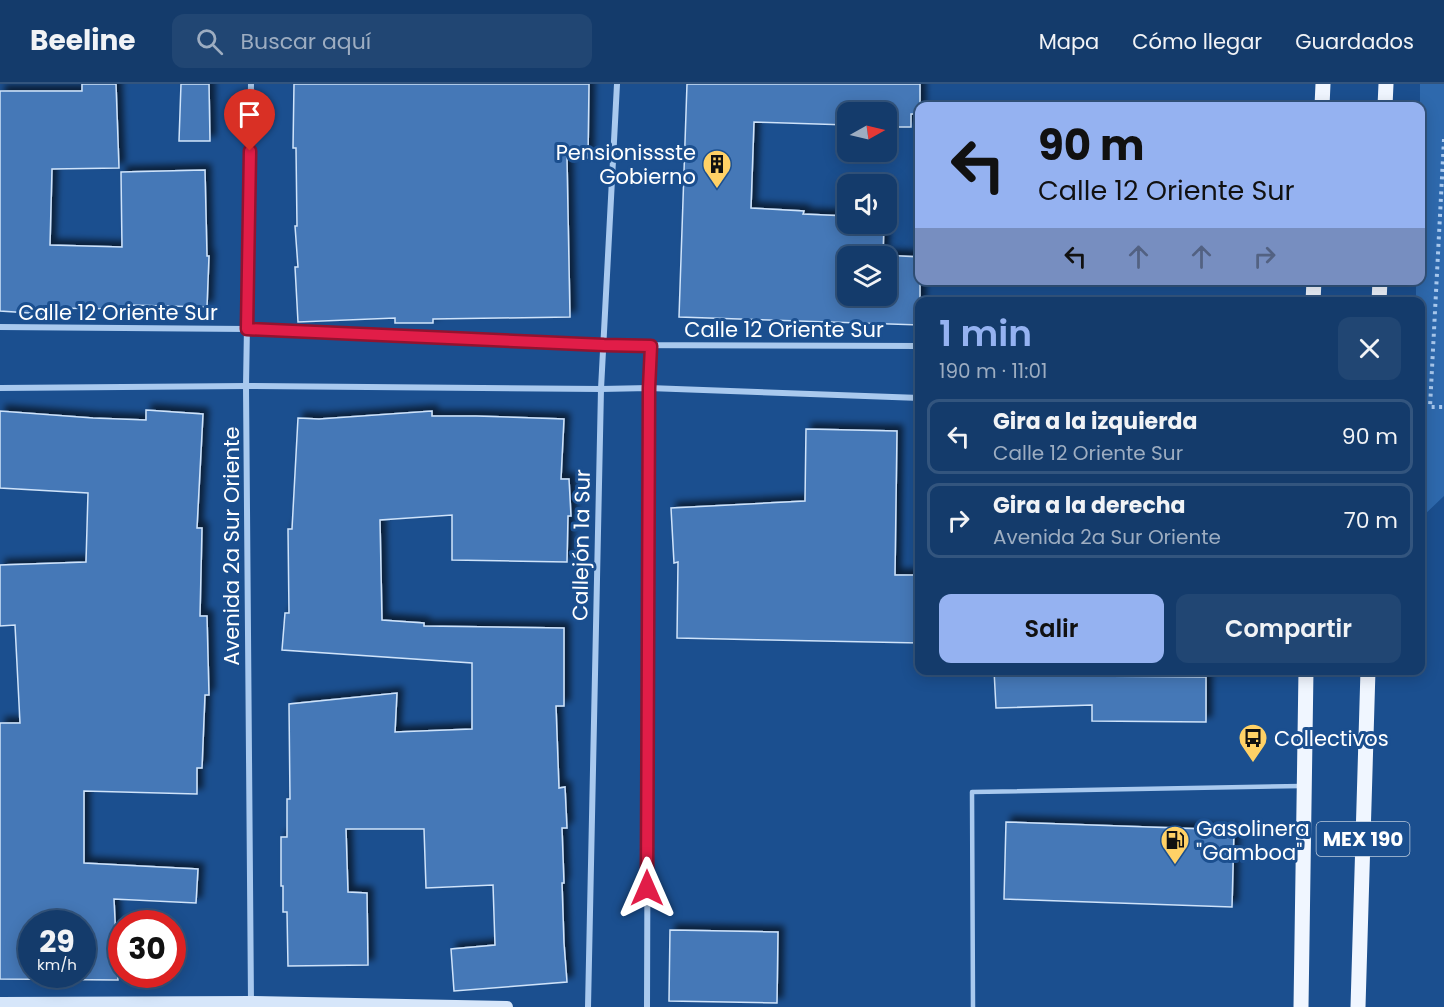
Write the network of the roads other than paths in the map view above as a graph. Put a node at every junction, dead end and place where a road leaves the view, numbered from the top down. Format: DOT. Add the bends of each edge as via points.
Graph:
graph roads {
  1 [pos="251,84"];
  2 [pos="617,84"];
  3 [pos="1323,84"];
  4 [pos="1386,84"];
  5 [pos="1322,102"];
  6 [pos="1385,102"];
  7 [pos="0,327"];
  8 [pos="247,329"];
  9 [pos="604,345"];
  10 [pos="651,346"];
  11 [pos="915,346"];
  12 [pos="246,386"];
  13 [pos="0,388"];
  14 [pos="649,388"];
  15 [pos="601,389"];
  16 [pos="915,398"];
  17 [pos="1306,675"];
  18 [pos="1368,675"];
  19 [pos="1304,786"];
  20 [pos="0,1003"];
  21 [pos="251,1004"];
  22 [pos="507,1007"];
  23 [pos="588,1007"];
  24 [pos="647,1007"];
  25 [pos="973,1007"];
  26 [pos="1301,1007"];
  27 [pos="1358,1007"];
  1 -- 8 [label="street, Avenida 2a Sur Oriente"];
  2 -- 9 [label="street, Callejón 1a Sur"];
  3 -- 5 [label="main road"];
  4 -- 6 [label="main road"];
  7 -- 8 [label="street, Calle 12 Oriente Sur"];
  8 -- 9 [label="street, Calle 12 Oriente Sur"];
  8 -- 12 [label="street, Avenida 2a Sur Oriente"];
  9 -- 10 [label="street, Calle 12 Oriente Sur"];
  9 -- 15 [label="street, Callejón 1a Sur"];
  10 -- 11 [label="street, Calle 12 Oriente Sur"];
  10 -- 14 [label="street"];
  12 -- 13 [label="street"];
  12 -- 15 [label="street"];
  12 -- 21 [label="street, Avenida 2a Sur Oriente"];
  14 -- 15 [label="street"];
  14 -- 16 [label="street"];
  14 -- 24 [label="street"];
  15 -- 23 [label="street, Callejón 1a Sur"];
  17 -- 19 [label="main road, MEX 190"];
  18 -- 27 [label="main road, MEX 190"];
  19 -- 25 [label="lane" via="972,792"];
  19 -- 26 [label="main road, MEX 190"];
  20 -- 21 [label="street"];
  21 -- 22 [label="street"];
}
